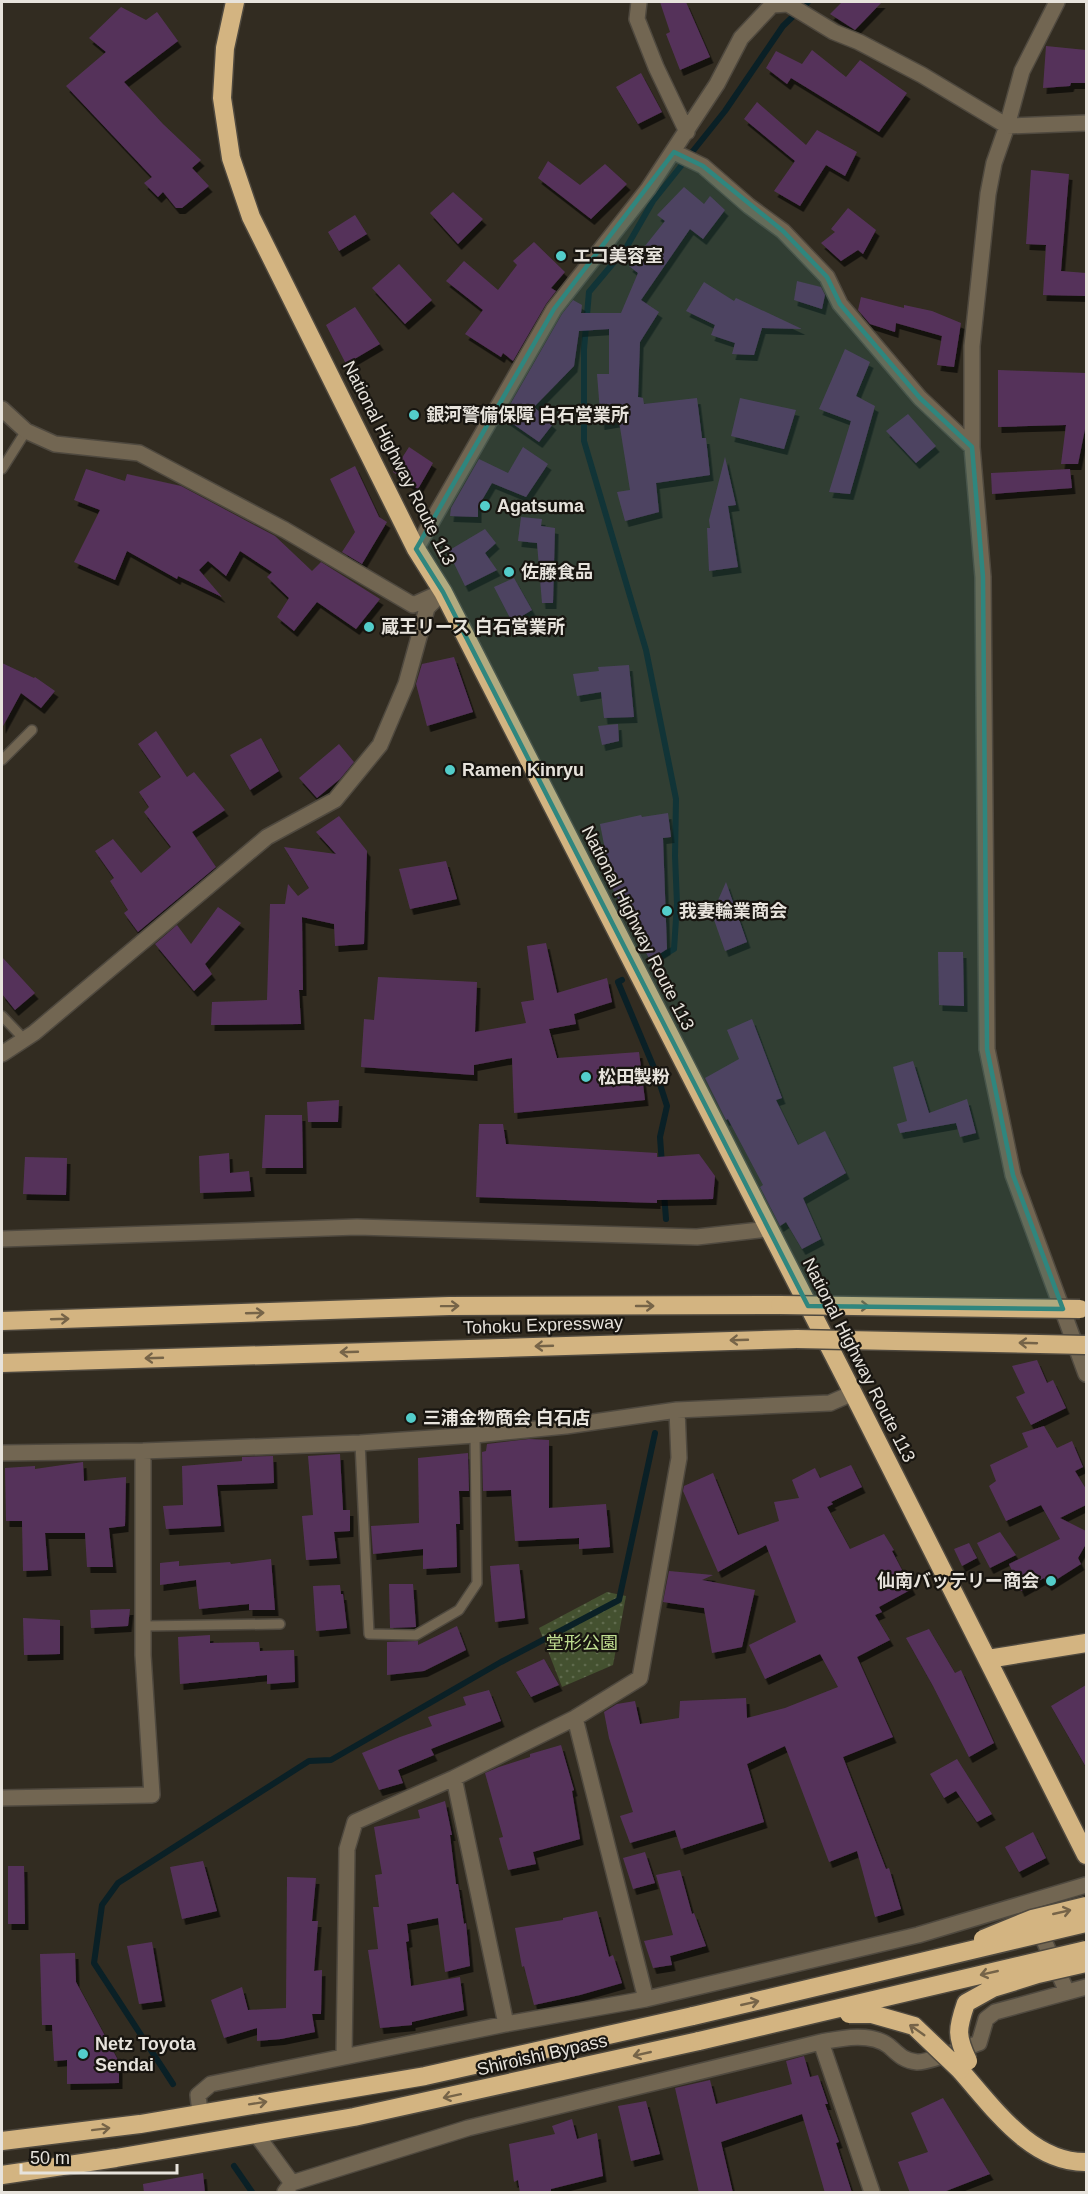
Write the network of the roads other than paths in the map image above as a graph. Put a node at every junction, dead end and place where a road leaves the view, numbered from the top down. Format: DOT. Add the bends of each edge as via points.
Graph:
graph roads {
  1 [pos="235,2"];
  2 [pos="639,2"];
  3 [pos="1057,2"];
  4 [pos="1086,123"];
  5 [pos="1007,126"];
  6 [pos="687,132"];
  7 [pos="686,157"];
  8 [pos="2,409"];
  9 [pos="27,431"];
  10 [pos="972,447"];
  11 [pos="2,469"];
  12 [pos="416,549"];
  13 [pos="443,592"];
  14 [pos="32,730"];
  15 [pos="2,760"];
  16 [pos="2,1016"];
  17 [pos="24,1039"];
  18 [pos="2,1054"];
  19 [pos="768,1229"];
  20 [pos="2,1239"];
  21 [pos="1086,1310"];
  22 [pos="2,1321"];
  23 [pos="1086,1345"];
  24 [pos="2,1364"];
  25 [pos="1086,1374"];
  26 [pos="854,1393"];
  27 [pos="677,1410"];
  28 [pos="475,1435"];
  29 [pos="360,1443"];
  30 [pos="143,1451"];
  31 [pos="2,1453"];
  32 [pos="280,1624"];
  33 [pos="144,1626"];
  34 [pos="1086,1642"];
  35 [pos="988,1659"];
  36 [pos="575,1718"];
  37 [pos="454,1778"];
  38 [pos="2,1798"];
  39 [pos="1086,1855"];
  40 [pos="1086,1885"];
  41 [pos="1027,1903"];
  42 [pos="1086,1906"];
  43 [pos="1086,1923"];
  44 [pos="1086,1950"];
  45 [pos="929,1961"];
  46 [pos="1086,1963"];
  47 [pos="1086,1987"];
  48 [pos="1067,1992"];
  49 [pos="646,1999"];
  50 [pos="819,2014"];
  51 [pos="506,2025"];
  52 [pos="821,2042"];
  53 [pos="344,2057"];
  54 [pos="964,2065"];
  55 [pos="200,2113"];
  56 [pos="256,2134"];
  57 [pos="2,2142"];
  58 [pos="1086,2162"];
  59 [pos="2,2175"];
  60 [pos="288,2188"];
  61 [pos="872,2193"];
  1 -- 12 [label="highway, National Highway Route 113" via="225,48 222,98 231,158 251,217"];
  2 -- 6 [label="street" via="637,19"];
  3 -- 5 [label="street" via="1022,71"];
  4 -- 5 [label="street"];
  5 -- 6 [label="street" via="922,75 834,32 788,4 772,5 741,38"];
  5 -- 10 [label="street" via="988,194 973,334"];
  6 -- 7 [label="street"];
  7 -- 10 [label="street" via="783,231 827,277 840,304 920,398"];
  7 -- 12 [label="street" via="648,189 555,309"];
  8 -- 9 [label="street"];
  9 -- 11 [label="lane"];
  9 -- 13 [label="street" via="55,444 140,453 413,604"];
  10 -- 25 [label="street" via="983,577 987,1049 1013,1175"];
  12 -- 13 [label="highway, National Highway Route 113"];
  13 -- 17 [label="street" via="427,608 406,684 380,745 335,800 267,837"];
  13 -- 19 [label="highway, National Highway Route 113"];
  14 -- 15 [label="lane"];
  16 -- 17 [label="lane"];
  17 -- 18 [label="street"];
  19 -- 20 [label="street" via="697,1237 357,1227"];
  19 -- 26 [label="highway, National Highway Route 113"];
  22 -- 21 [label="highway, Tohoku Expressway, one-way, bridge" via="449,1306 780,1305"];
  23 -- 24 [label="highway, Tohoku Expressway, one-way, bridge" via="797,1339"];
  26 -- 27 [label="street" via="830,1403"];
  26 -- 35 [label="highway, National Highway Route 113"];
  27 -- 28 [label="street"];
  27 -- 36 [label="street" via="679,1458 639,1678"];
  28 -- 29 [label="street"];
  28 -- 29 [label="lane" via="477,1583 459,1611 416,1635 369,1634"];
  29 -- 30 [label="street"];
  30 -- 31 [label="street"];
  30 -- 33 [label="street"];
  32 -- 33 [label="lane"];
  33 -- 38 [label="street" via="152,1795"];
  34 -- 35 [label="highway"];
  35 -- 39 [label="highway, National Highway Route 113"];
  36 -- 37 [label="street"];
  36 -- 49 [label="street"];
  37 -- 51 [label="street"];
  37 -- 53 [label="street" via="355,1822 346,1849"];
  40 -- 41 [label="street"];
  41 -- 48 [label="street"];
  41 -- 49 [label="street" via="918,1935"];
  45 -- 42 [label="highway, one-way, bridge" via="1032,1919"];
  43 -- 45 [label="highway, Shiroishi Bypass, bridge"];
  44 -- 50 [label="highway, Shiroishi Bypass, one-way, bridge"];
  55 -- 45 [label="highway, Shiroishi Bypass, one-way, bridge" via="425,2076"];
  46 -- 54 [label="highway, bridge" via="993,1988 966,2003 959,2023"];
  47 -- 48 [label="street"];
  48 -- 52 [label="street" via="995,2012 986,2019 980,2043 918,2063 901,2058 887,2045 868,2038"];
  49 -- 51 [label="street"];
  54 -- 50 [label="highway, one-way, bridge" via="914,2026 872,2014"];
  50 -- 56 [label="highway, Shiroishi Bypass, one-way, bridge" via="354,2117"];
  51 -- 53 [label="street"];
  52 -- 60 [label="street" via="468,2128"];
  52 -- 61 [label="street"];
  53 -- 55 [label="street" via="212,2084 198,2096"];
  54 -- 58 [label="highway" via="988,2102 1015,2132 1047,2153"];
  57 -- 55 [label="highway, Shiroishi Bypass, one-way"];
  56 -- 59 [label="highway, Shiroishi Bypass"];
  56 -- 60 [label="street"];
}
